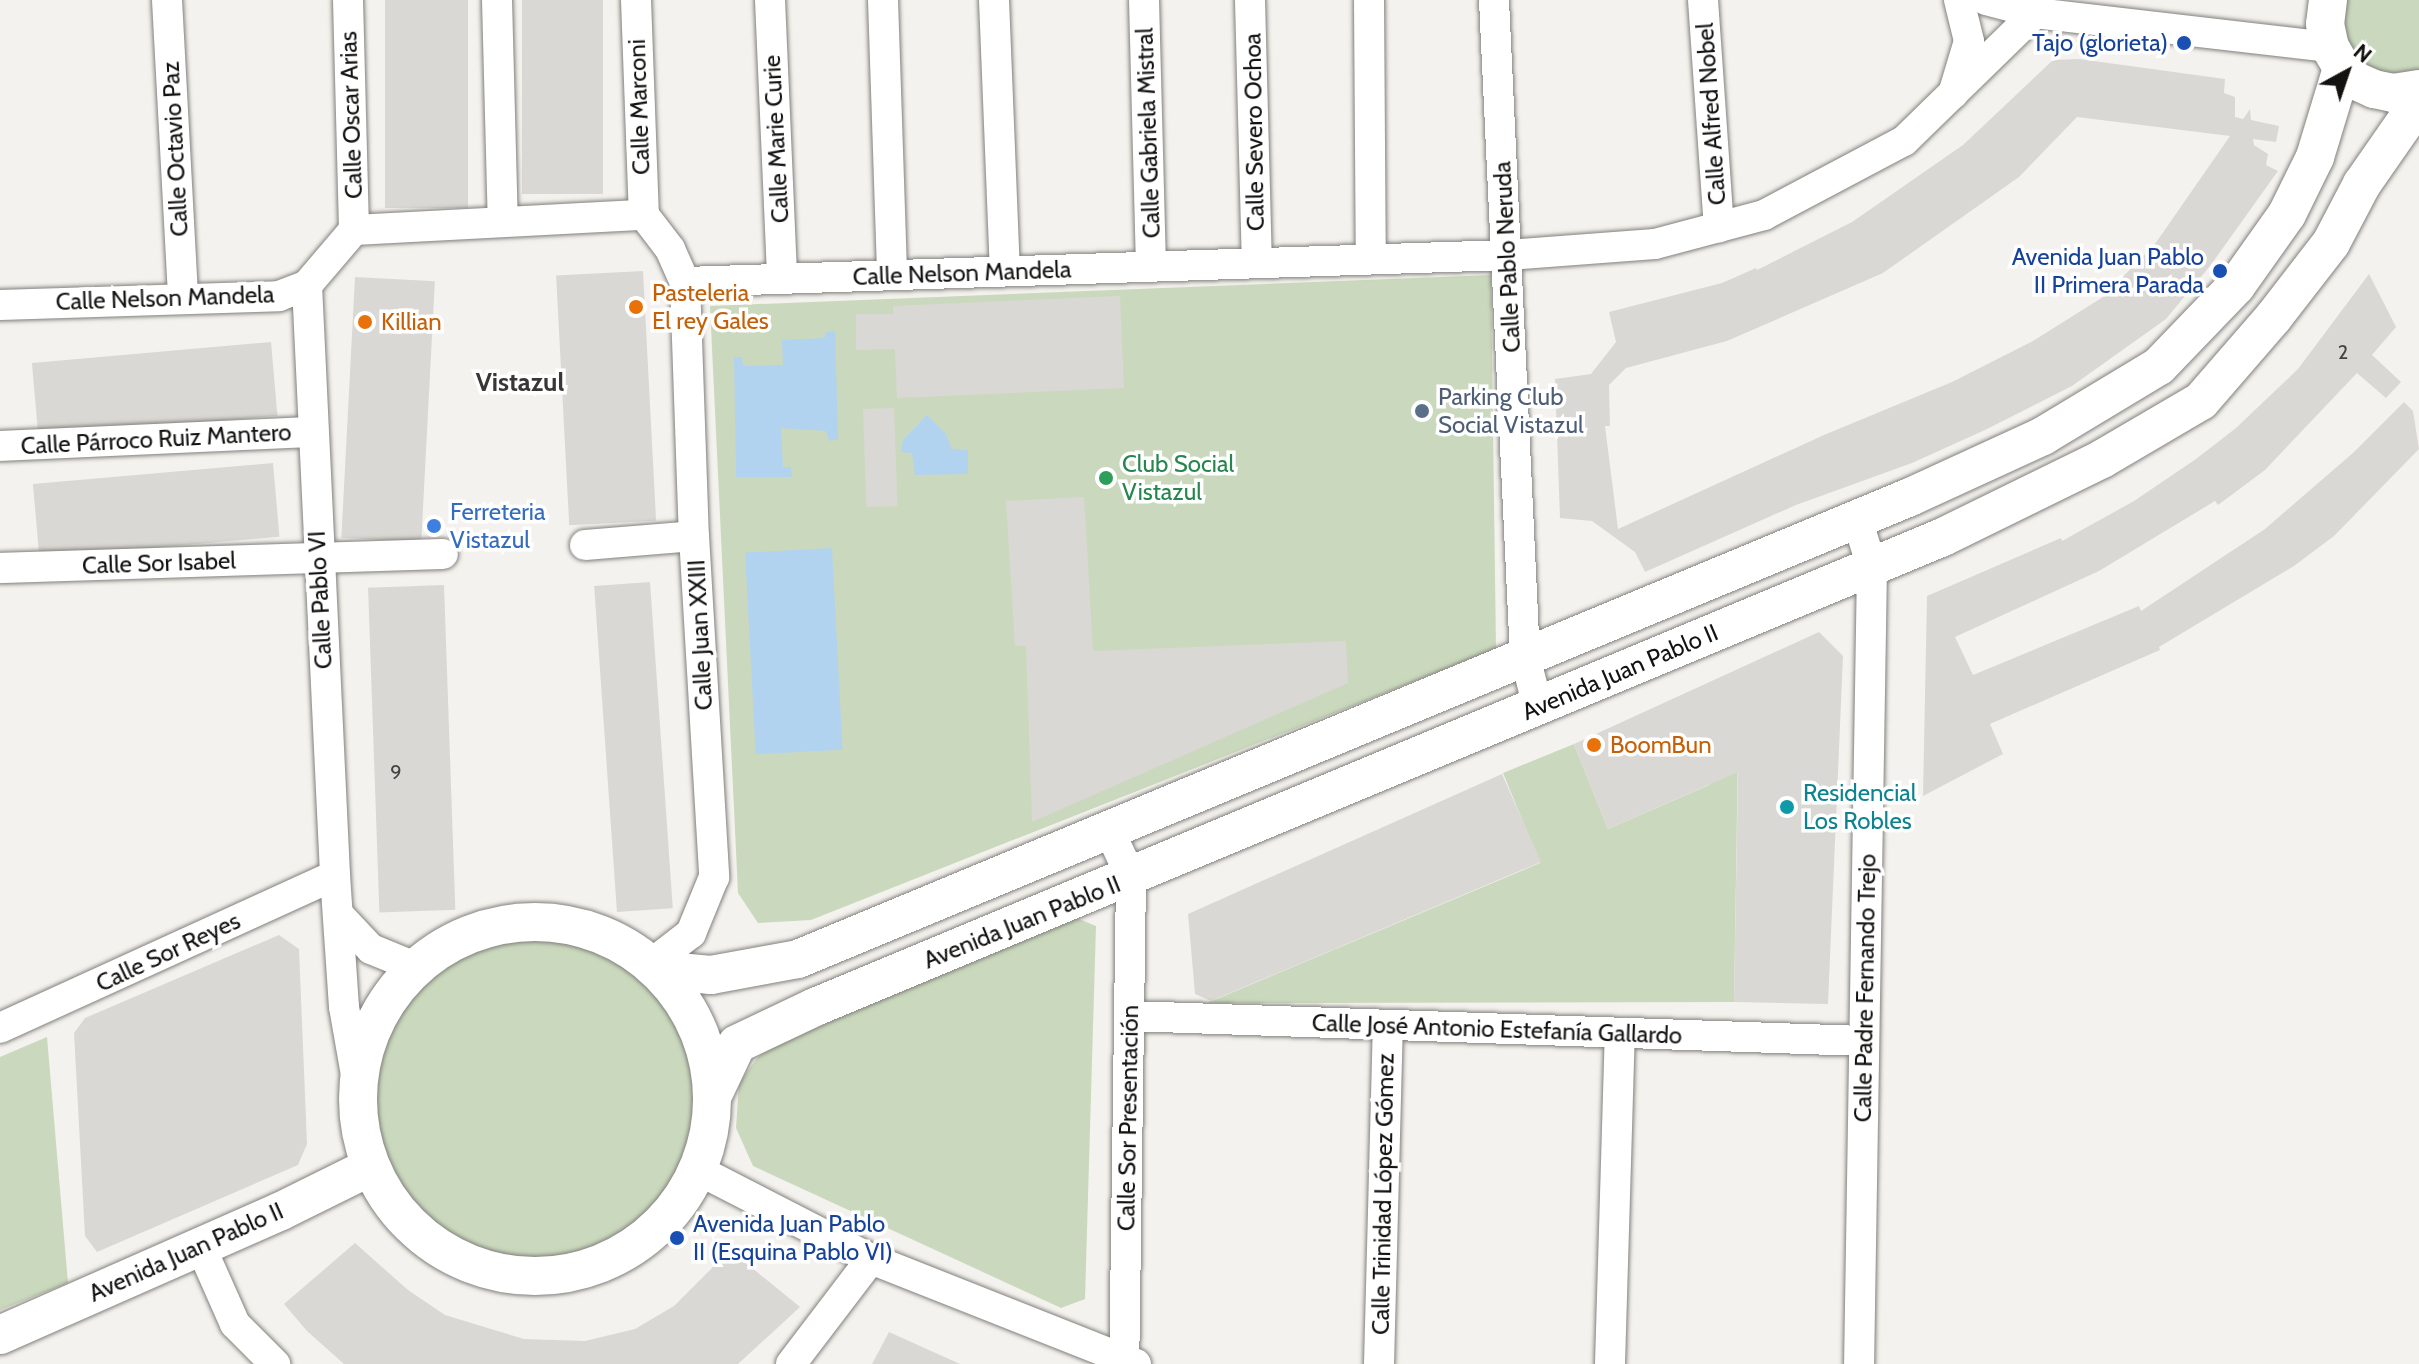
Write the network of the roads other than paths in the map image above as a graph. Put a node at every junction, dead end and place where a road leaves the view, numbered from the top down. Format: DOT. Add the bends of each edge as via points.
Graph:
graph roads {
  1 [pos="167,0"];
  2 [pos="348,0"];
  3 [pos="497,0"];
  4 [pos="636,0"];
  5 [pos="770,0"];
  6 [pos="883,0"];
  7 [pos="994,0"];
  8 [pos="1144,0"];
  9 [pos="1250,0"];
  10 [pos="1369,0"];
  11 [pos="1494,0"];
  12 [pos="1703,0"];
  13 [pos="1959,0"];
  14 [pos="1986,0"];
  15 [pos="2327,0"];
  16 [pos="2035,13"];
  17 [pos="2336,58"];
  18 [pos="2419,89"];
  19 [pos="1952,97"];
  20 [pos="2419,102"];
  21 [pos="644,215"];
  22 [pos="503,222"];
  23 [pos="1719,227"];
  24 [pos="354,230"];
  25 [pos="1508,255"];
  26 [pos="1371,259"];
  27 [pos="1257,263"];
  28 [pos="1151,267"];
  29 [pos="1005,271"];
  30 [pos="892,275"];
  31 [pos="782,279"];
  32 [pos="685,282"];
  33 [pos="307,285"];
  34 [pos="183,298"];
  35 [pos="0,305"];
  36 [pos="312,432"];
  37 [pos="0,446"];
  38 [pos="1857,519"];
  39 [pos="694,536"];
  40 [pos="585,545"];
  41 [pos="443,554"];
  42 [pos="318,558"];
  43 [pos="1872,567"];
  44 [pos="0,568"];
  45 [pos="1525,657"];
  46 [pos="1538,707"];
  47 [pos="1109,830"];
  48 [pos="335,875"];
  49 [pos="1131,877"];
  50 [pos="338,914"];
  51 [pos="415,967"];
  52 [pos="654,967"];
  53 [pos="1129,1016"];
  54 [pos="1388,1025"];
  55 [pos="0,1028"];
  56 [pos="1620,1033"];
  57 [pos="1864,1041"];
  58 [pos="357,1081"];
  59 [pos="713,1095"];
  60 [pos="370,1167"];
  61 [pos="698,1170"];
  62 [pos="200,1245"];
  63 [pos="871,1259"];
  64 [pos="0,1335"];
  65 [pos="1129,1362"];
  66 [pos="275,1364"];
  67 [pos="791,1364"];
  68 [pos="1379,1364"];
  69 [pos="1610,1364"];
  70 [pos="1859,1364"];
  1 -- 34 [label="street, Calle Octavio Paz"];
  2 -- 24 [label="street, Calle Oscar Arias"];
  3 -- 22 [label="street"];
  4 -- 21 [label="street, Calle Marconi"];
  5 -- 31 [label="street, Calle Marie Curie"];
  6 -- 30 [label="street"];
  7 -- 29 [label="street"];
  8 -- 28 [label="street, Calle Gabriela Mistral"];
  9 -- 27 [label="street, Calle Severo Ochoa"];
  10 -- 26 [label="street"];
  11 -- 25 [label="street, Calle Pablo Neruda"];
  12 -- 23 [label="street, Calle Alfred Nobel"];
  13 -- 19 [label="street" via="1969,41"];
  14 -- 16 [label="street"];
  15 -- 17 [label="main road" via="2325,24"];
  16 -- 17 [label="street"];
  16 -- 19 [label="street, Calle Nelson Mandela"];
  17 -- 18 [label="main road" via="2356,81 2374,89"];
  17 -- 38 [label="main road, Avenida Juan Pablo II" via="2315,157 2287,214 2236,286 2159,366 2043,436"];
  19 -- 23 [label="street, Calle Nelson Mandela" via="1904,141 1764,215"];
  20 -- 43 [label="main road, Avenida Juan Pablo II" via="2362,184 2331,243 2201,401 2102,459"];
  21 -- 22 [label="street"];
  21 -- 32 [label="street" via="670,249"];
  22 -- 24 [label="street"];
  23 -- 25 [label="street, Calle Nelson Mandela" via="1655,244"];
  24 -- 33 [label="street, Calle Nelson Mandela"];
  25 -- 26 [label="street, Calle Nelson Mandela"];
  25 -- 45 [label="street, Calle Pablo Neruda"];
  26 -- 27 [label="street, Calle Nelson Mandela"];
  27 -- 28 [label="street, Calle Nelson Mandela"];
  28 -- 29 [label="street, Calle Nelson Mandela"];
  29 -- 30 [label="street, Calle Nelson Mandela"];
  30 -- 31 [label="street, Calle Nelson Mandela"];
  31 -- 32 [label="street, Calle Nelson Mandela"];
  32 -- 39 [label="street, Calle Juan XXIII"];
  33 -- 34 [label="street, Calle Nelson Mandela" via="279,296"];
  33 -- 36 [label="street, Calle Pablo VI"];
  34 -- 35 [label="street, Calle Nelson Mandela"];
  36 -- 37 [label="street, Calle Párroco Ruiz Mantero"];
  36 -- 42 [label="street, Calle Pablo VI"];
  38 -- 43 [label="street, Calle Padre Fernando Trejo"];
  38 -- 45 [label="main road, Avenida Juan Pablo II"];
  39 -- 40 [label="street"];
  39 -- 52 [label="street, Calle Juan XXIII" via="714,877 691,933"];
  41 -- 42 [label="street, Calle Sor Isabel"];
  42 -- 44 [label="street, Calle Sor Isabel"];
  42 -- 48 [label="street, Calle Pablo VI"];
  43 -- 46 [label="main road, Avenida Juan Pablo II"];
  43 -- 57 [label="street, Calle Padre Fernando Trejo"];
  45 -- 46 [label="street, Calle Pablo Neruda"];
  45 -- 47 [label="main road, Avenida Juan Pablo II"];
  46 -- 49 [label="main road, Avenida Juan Pablo II"];
  47 -- 49 [label="street"];
  47 -- 52 [label="main road, Avenida Juan Pablo II" via="798,959 711,975"];
  48 -- 50 [label="street, Calle Pablo VI"];
  48 -- 55 [label="street, Calle Sor Reyes"];
  49 -- 53 [label="street, Calle Sor Presentación"];
  49 -- 59 [label="main road, Avenida Juan Pablo II" via="737,1044"];
  50 -- 51 [label="street" via="371,949"];
  50 -- 58 [label="street, Calle Pablo VI" via="344,1007"];
  51 -- 52 [label="main road" via="458,938 520,923 558,923 607,937"];
  51 -- 58 [label="main road" via="380,1012 367,1038"];
  52 -- 59 [label="main road" via="686,1006 705,1049"];
  53 -- 54 [label="street, Calle José Antonio Estefanía Gallardo"];
  53 -- 65 [label="street, Calle Sor Presentación"];
  54 -- 56 [label="street, Calle José Antonio Estefanía Gallardo"];
  54 -- 68 [label="street, Calle Trinidad López Gómez"];
  56 -- 57 [label="street, Calle José Antonio Estefanía Gallardo"];
  56 -- 69 [label="street"];
  57 -- 70 [label="street, Calle Padre Fernando Trejo"];
  58 -- 60 [label="main road" via="358,1124"];
  59 -- 61 [label="main road" via="710,1133"];
  60 -- 61 [label="main road" via="401,1217 448,1254 503,1275 563,1275 619,1256 666,1220"];
  60 -- 62 [label="main road, Avenida Juan Pablo II"];
  61 -- 63 [label="street"];
  62 -- 64 [label="main road, Avenida Juan Pablo II"];
  62 -- 66 [label="street" via="235,1324"];
  63 -- 65 [label="street"];
  63 -- 67 [label="street"];
}
